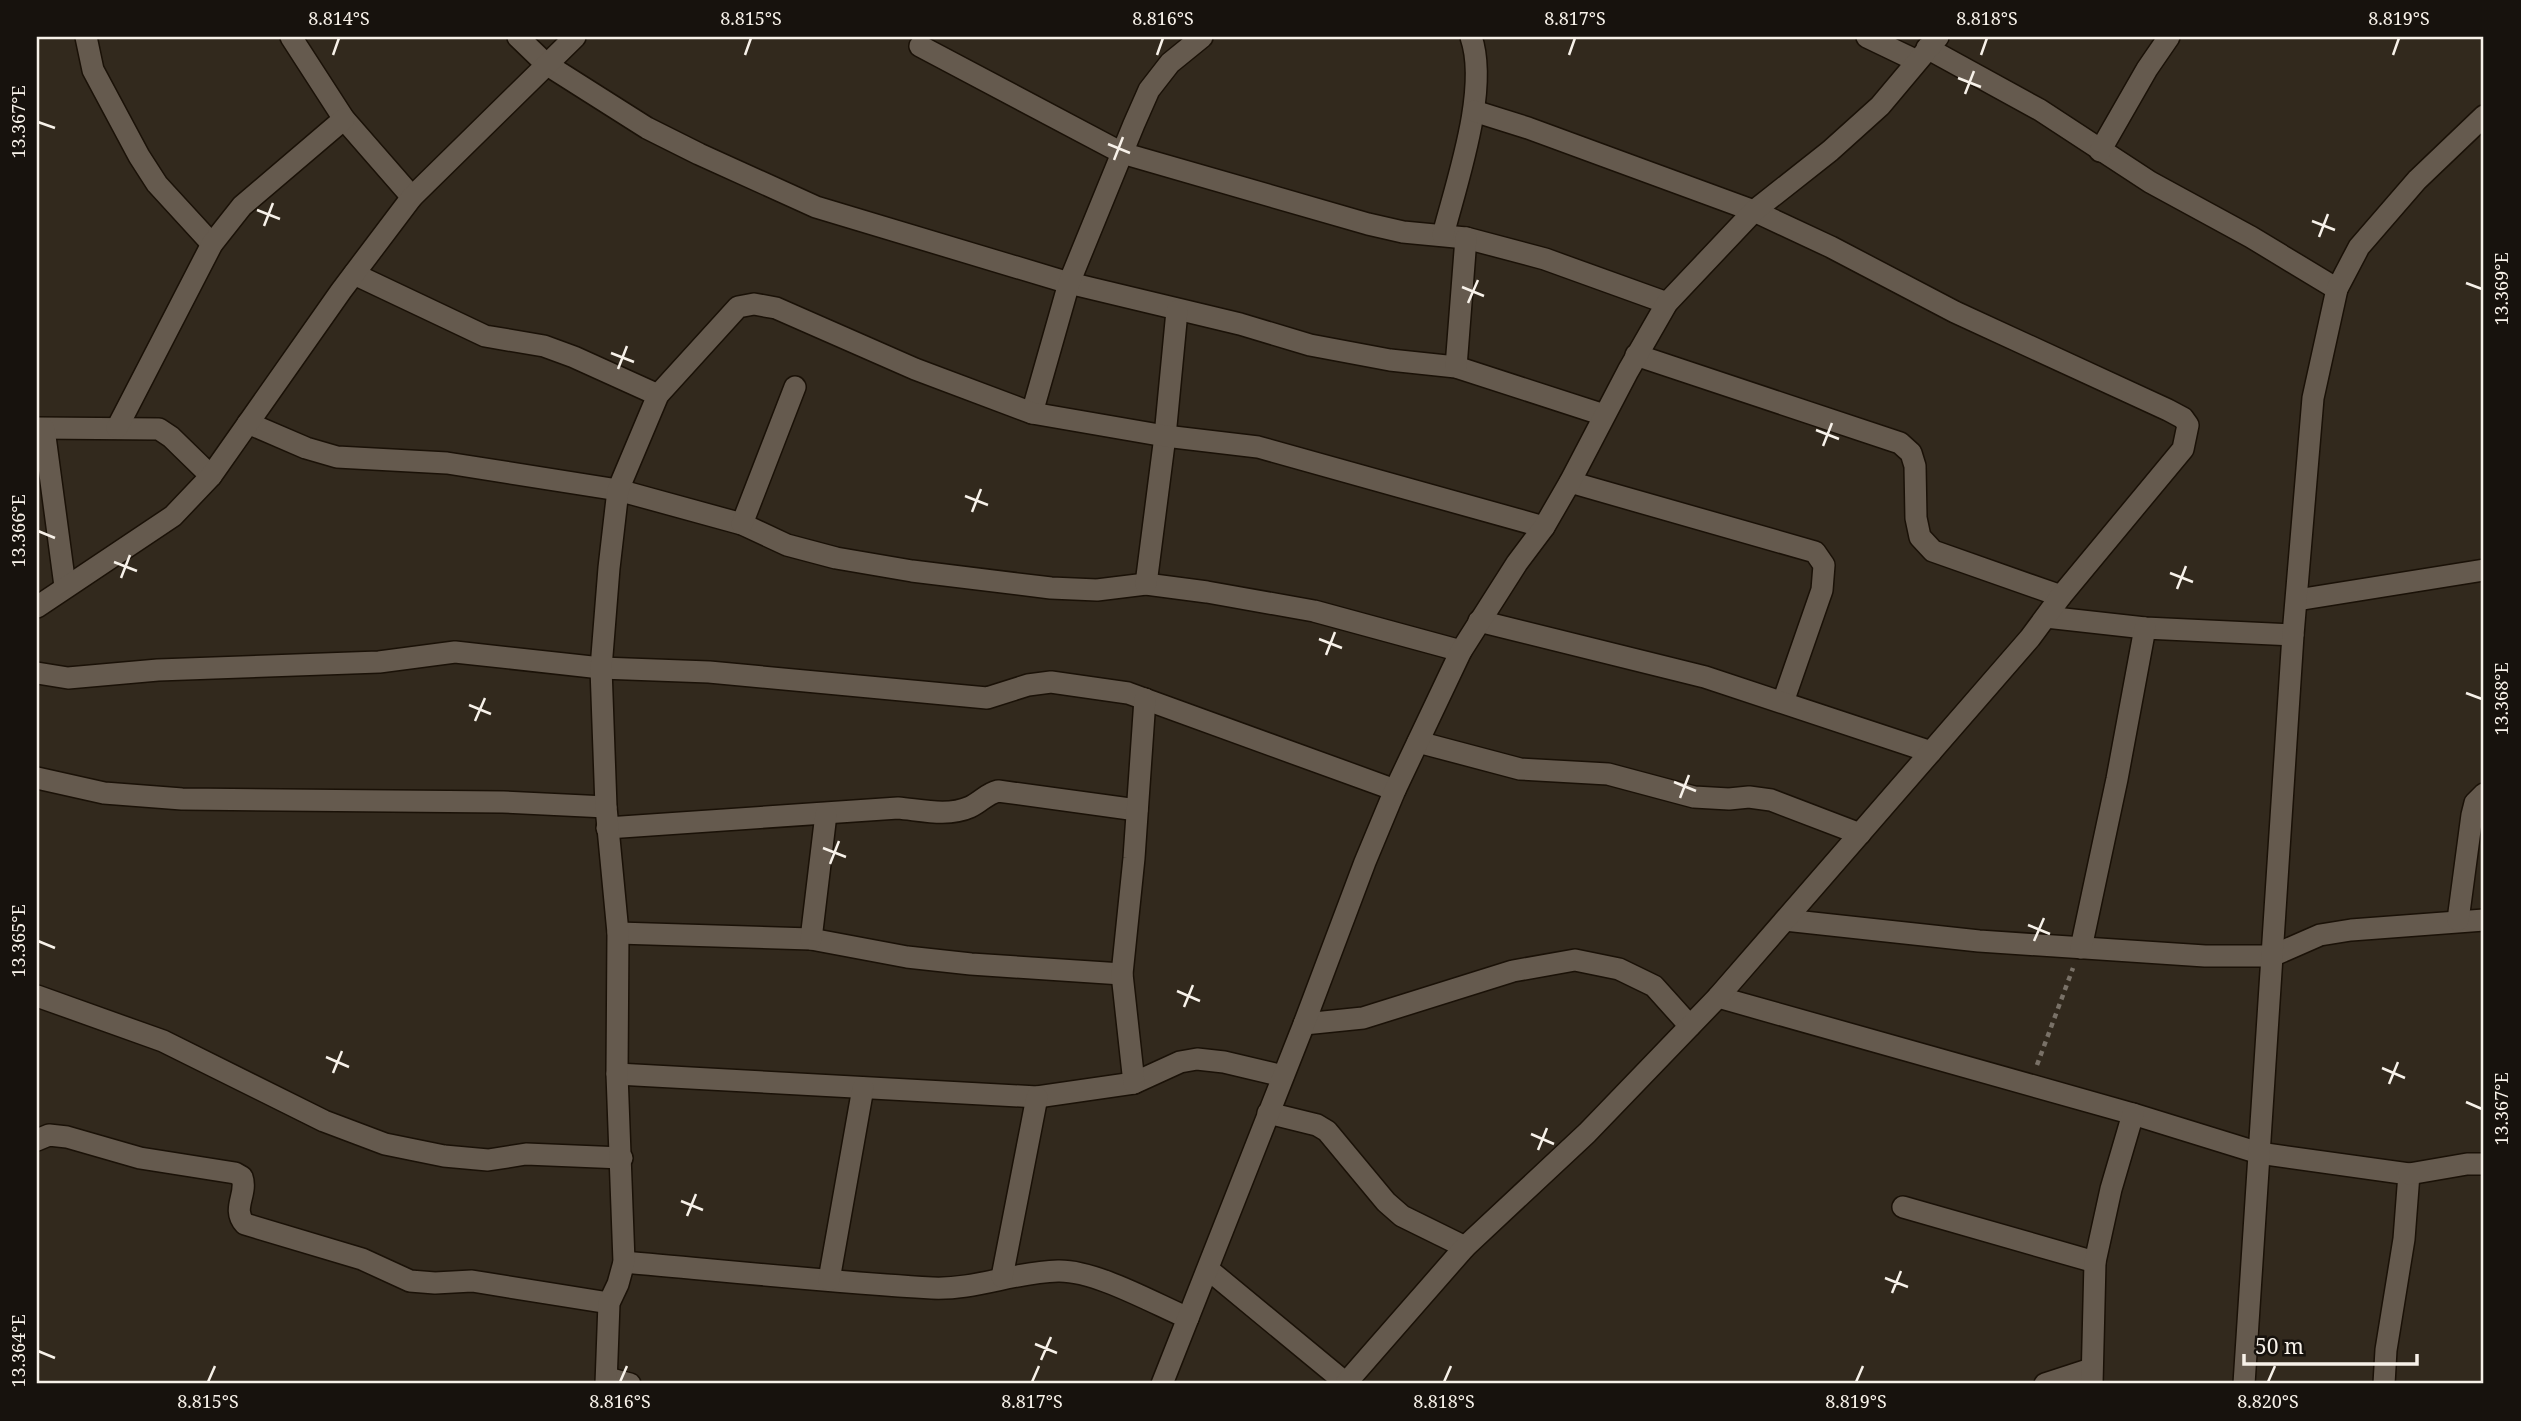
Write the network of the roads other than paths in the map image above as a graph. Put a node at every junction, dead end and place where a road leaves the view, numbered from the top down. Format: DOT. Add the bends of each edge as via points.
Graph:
graph roads {
  1 [pos="86,37"];
  2 [pos="291,37"];
  3 [pos="518,37"];
  4 [pos="575,37"];
  5 [pos="1867,37"];
  6 [pos="2169,37"];
  7 [pos="1198,38"];
  8 [pos="1477,41"];
  9 [pos="920,46"];
  10 [pos="1927,49"];
  11 [pos="546,64"];
  12 [pos="1474,111"];
  13 [pos="2484,116"];
  14 [pos="344,119"];
  15 [pos="2100,151"];
  16 [pos="1122,153"];
  17 [pos="412,197"];
  18 [pos="1754,211"];
  19 [pos="1443,235"];
  20 [pos="1466,238"];
  21 [pos="212,244"];
  22 [pos="354,274"];
  23 [pos="1069,284"];
  24 [pos="2337,289"];
  25 [pos="1667,303"];
  26 [pos="1177,311"];
  27 [pos="1636,355"];
  28 [pos="1456,367"];
  29 [pos="795,387"];
  30 [pos="658,395"];
  31 [pos="1032,413"];
  32 [pos="1604,415"];
  33 [pos="248,423"];
  34 [pos="117,428"];
  35 [pos="40,429"];
  36 [pos="1165,436"];
  37 [pos="211,476"];
  38 [pos="1570,482"];
  39 [pos="618,490"];
  40 [pos="741,524"];
  41 [pos="1544,527"];
  42 [pos="2484,570"];
  43 [pos="1146,584"];
  44 [pos="65,586"];
  45 [pos="2061,596"];
  46 [pos="2297,600"];
  47 [pos="37,607"];
  48 [pos="2046,617"];
  49 [pos="1479,621"];
  50 [pos="2145,628"];
  51 [pos="2293,635"];
  52 [pos="1461,651"];
  53 [pos="601,668"];
  54 [pos="37,673"];
  55 [pos="1145,699"];
  56 [pos="1783,702"];
  57 [pos="1418,742"];
  58 [pos="1931,752"];
  59 [pos="37,778"];
  60 [pos="1395,790"];
  61 [pos="2484,794"];
  62 [pos="1138,810"];
  63 [pos="825,814"];
  64 [pos="607,817"];
  65 [pos="1860,834"];
  66 [pos="2484,919"];
  67 [pos="1785,920"];
  68 [pos="2458,920"];
  69 [pos="618,933"];
  70 [pos="811,939"];
  71 [pos="2081,948"];
  72 [pos="2272,956"];
  73 [pos="1122,974"];
  74 [pos="37,996"];
  75 [pos="1718,997"];
  76 [pos="1304,1024"];
  77 [pos="1690,1026"];
  78 [pos="617,1074"];
  79 [pos="1283,1076"];
  80 [pos="1133,1083"];
  81 [pos="863,1088"];
  82 [pos="1037,1097"];
  83 [pos="1268,1113"];
  84 [pos="2133,1114"];
  85 [pos="37,1140"];
  86 [pos="2259,1153"];
  87 [pos="622,1157"];
  88 [pos="2484,1164"];
  89 [pos="2409,1174"];
  90 [pos="1903,1207"];
  91 [pos="1465,1247"];
  92 [pos="624,1262"];
  93 [pos="2095,1262"];
  94 [pos="1209,1270"];
  95 [pos="1002,1277"];
  96 [pos="829,1280"];
  97 [pos="609,1303"];
  98 [pos="1188,1318"];
  99 [pos="2091,1377"];
  100 [pos="606,1381"];
  101 [pos="630,1384"];
  102 [pos="1162,1384"];
  103 [pos="1346,1384"];
  104 [pos="2045,1384"];
  105 [pos="2244,1384"];
  106 [pos="2384,1384"];
  1 -- 21 [label="street" via="93,70 139,156"];
  2 -- 14 [label="street"];
  3 -- 11 [label="street"];
  4 -- 11 [label="street"];
  5 -- 10 [label="street"];
  6 -- 15 [label="street"];
  7 -- 16 [label="street" via="1170,62 1149,90"];
  8 -- 12 [label="street"];
  9 -- 16 [label="street"];
  10 -- 15 [label="street" via="2040,110"];
  10 -- 18 [label="street" via="1880,106"];
  11 -- 17 [label="street"];
  11 -- 23 [label="street" via="647,128 816,207"];
  12 -- 18 [label="street"];
  12 -- 19 [label="street"];
  13 -- 24 [label="street" via="2417,180 2359,247"];
  14 -- 17 [label="street"];
  14 -- 21 [label="street" via="242,206"];
  15 -- 24 [label="street"];
  16 -- 19 [label="street" via="1368,224"];
  16 -- 23 [label="street"];
  17 -- 22 [label="street"];
  18 -- 25 [label="street"];
  18 -- 45 [label="street" via="1955,312 2183,418 2188,425 2183,449"];
  19 -- 20 [label="street"];
  20 -- 25 [label="street" via="1545,259"];
  20 -- 28 [label="street"];
  21 -- 34 [label="street"];
  22 -- 30 [label="street" via="485,335 544,346"];
  22 -- 33 [label="street"];
  23 -- 26 [label="street"];
  23 -- 31 [label="street"];
  24 -- 46 [label="street" via="2312,398"];
  25 -- 27 [label="street"];
  26 -- 28 [label="street" via="1310,345"];
  26 -- 36 [label="street"];
  27 -- 32 [label="street"];
  27 -- 45 [label="street" via="1900,443 1911,453 1915,466 1920,537 1933,551"];
  28 -- 32 [label="street"];
  29 -- 40 [label="street"];
  30 -- 31 [label="street" via="738,307 754,304 776,308 915,369"];
  30 -- 39 [label="street"];
  31 -- 36 [label="street"];
  32 -- 38 [label="street"];
  33 -- 37 [label="street"];
  33 -- 39 [label="street" via="337,457 447,463"];
  34 -- 35 [label="street"];
  34 -- 37 [label="street" via="159,429"];
  35 -- 44 [label="street"];
  36 -- 41 [label="street" via="1258,447"];
  36 -- 43 [label="street"];
  37 -- 44 [label="street" via="157,529"];
  38 -- 41 [label="street"];
  38 -- 56 [label="street" via="1815,552 1824,565 1822,590"];
  39 -- 40 [label="street"];
  39 -- 53 [label="street"];
  40 -- 43 [label="street" via="787,545 912,571 1051,588 1097,590"];
  41 -- 49 [label="street"];
  42 -- 46 [label="street"];
  43 -- 52 [label="street" via="1314,611"];
  44 -- 47 [label="street"];
  45 -- 48 [label="street"];
  46 -- 51 [label="street"];
  48 -- 50 [label="street"];
  48 -- 58 [label="street"];
  49 -- 52 [label="street"];
  49 -- 56 [label="street" via="1706,677"];
  50 -- 51 [label="street"];
  50 -- 71 [label="street"];
  51 -- 72 [label="street"];
  52 -- 57 [label="street"];
  53 -- 54 [label="street" via="455,652 379,662 68,678"];
  53 -- 55 [label="street" via="987,698 1051,682 1105,688"];
  53 -- 64 [label="street"];
  55 -- 60 [label="street"];
  55 -- 62 [label="street"];
  56 -- 58 [label="street"];
  57 -- 60 [label="street"];
  57 -- 65 [label="street" via="1520,769 1608,774 1694,797 1770,800"];
  58 -- 65 [label="street"];
  59 -- 64 [label="street" via="103,793 182,799 503,802"];
  60 -- 76 [label="street"];
  61 -- 68 [label="street" via="2472,815"];
  62 -- 63 [label="street" via="998,791 961,811 898,808"];
  62 -- 73 [label="street"];
  63 -- 64 [label="street"];
  63 -- 70 [label="street"];
  64 -- 69 [label="street"];
  65 -- 67 [label="street"];
  66 -- 68 [label="street"];
  67 -- 71 [label="street"];
  67 -- 75 [label="street"];
  68 -- 72 [label="street" via="2320,935"];
  69 -- 70 [label="street"];
  69 -- 78 [label="street"];
  70 -- 73 [label="street" via="907,957"];
  71 -- 72 [label="street"];
  72 -- 86 [label="street"];
  73 -- 80 [label="street"];
  74 -- 87 [label="street" via="163,1041 324,1121 385,1144 488,1160 526,1154"];
  75 -- 77 [label="street"];
  75 -- 84 [label="street"];
  76 -- 77 [label="street" via="1363,1018 1513,971 1575,960 1619,969 1654,986"];
  76 -- 79 [label="street"];
  77 -- 91 [label="street" via="1587,1133"];
  78 -- 81 [label="street"];
  78 -- 87 [label="street"];
  79 -- 80 [label="street" via="1197,1059"];
  79 -- 83 [label="street"];
  80 -- 82 [label="street"];
  81 -- 82 [label="street"];
  81 -- 96 [label="street"];
  82 -- 95 [label="street"];
  83 -- 91 [label="street" via="1327,1130 1402,1216"];
  83 -- 94 [label="street"];
  84 -- 86 [label="street"];
  84 -- 93 [label="street"];
  85 -- 97 [label="street" via="49,1135 67,1137 140,1158 235,1173 244,1184 238,1209 246,1224 362,1259 410,1281 472,1281"];
  86 -- 89 [label="street"];
  86 -- 105 [label="street"];
  87 -- 92 [label="street"];
  88 -- 89 [label="street"];
  89 -- 106 [label="street"];
  90 -- 93 [label="street"];
  91 -- 103 [label="street"];
  92 -- 96 [label="street"];
  92 -- 97 [label="street"];
  93 -- 99 [label="street"];
  94 -- 98 [label="street"];
  94 -- 103 [label="street"];
  95 -- 96 [label="street" via="957,1289"];
  95 -- 98 [label="street" via="1060,1271 1090,1276"];
  97 -- 100 [label="street"];
  98 -- 102 [label="street"];
  99 -- 104 [label="street"];
  100 -- 101 [label="street"];
}
